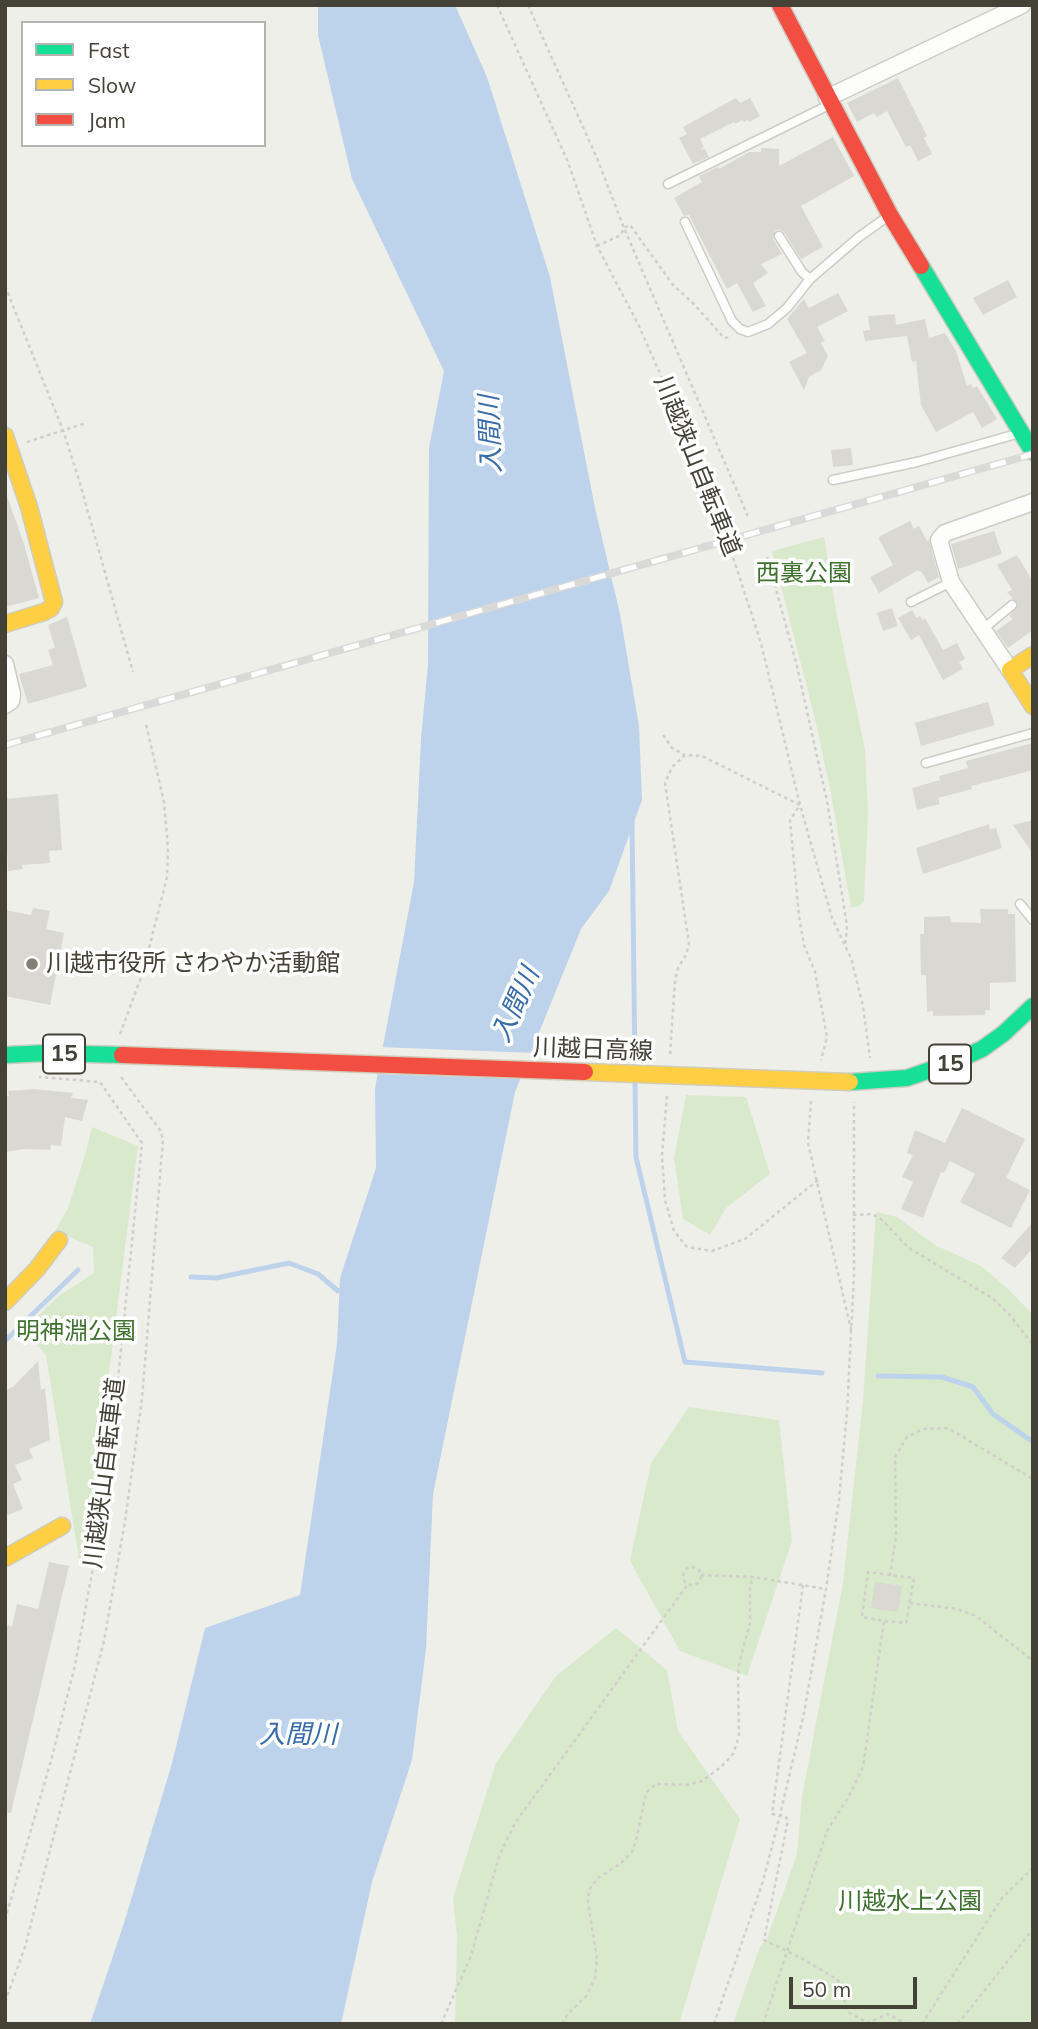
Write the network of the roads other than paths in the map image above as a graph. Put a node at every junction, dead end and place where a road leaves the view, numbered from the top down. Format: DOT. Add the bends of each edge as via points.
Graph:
graph roads {
  1 [pos="780,5"];
  2 [pos="1022,5"];
  3 [pos="829,101"];
  4 [pos="668,184"];
  5 [pos="890,215"];
  6 [pos="685,222"];
  7 [pos="779,236"];
  8 [pos="810,279"];
  9 [pos="1024,427"];
  10 [pos="11,444"];
  11 [pos="1033,452"];
  12 [pos="833,480"];
  13 [pos="1033,502"];
  14 [pos="951,582"];
  15 [pos="911,602"];
  16 [pos="1012,605"];
  17 [pos="5,624"];
  18 [pos="982,630"];
  19 [pos="1033,654"];
  20 [pos="5,664"];
  21 [pos="1010,670"];
  22 [pos="5,705"];
  23 [pos="1033,706"];
  24 [pos="1033,733"];
  25 [pos="926,763"];
  26 [pos="1020,904"];
  27 [pos="1033,920"];
  28 [pos="1033,1006"];
  29 [pos="5,1055"];
  30 [pos="59,1240"];
  31 [pos="5,1302"];
  32 [pos="62,1526"];
  33 [pos="5,1558"];
  1 -- 3 [label="main road"];
  2 -- 3 [label="street"];
  3 -- 4 [label="lane"];
  3 -- 5 [label="main road"];
  5 -- 8 [label="lane"];
  5 -- 9 [label="main road"];
  6 -- 8 [label="lane" via="740,329 748,332 768,324"];
  7 -- 8 [label="lane"];
  9 -- 11 [label="main road"];
  9 -- 12 [label="lane" via="918,462"];
  10 -- 17 [label="main road" via="54,602 44,612"];
  13 -- 14 [label="street" via="945,533 939,540"];
  14 -- 15 [label="lane"];
  14 -- 18 [label="street"];
  16 -- 18 [label="lane"];
  18 -- 21 [label="street"];
  19 -- 21 [label="main road"];
  20 -- 22 [label="street" via="12,694"];
  21 -- 23 [label="main road"];
  24 -- 25 [label="lane"];
  26 -- 27 [label="lane"];
  28 -- 29 [label="main road, 川越日高線 / 15, bridge" via="1003,1034 957,1061 907,1078 852,1088 122,1055"];
  30 -- 31 [label="main road"];
  32 -- 33 [label="main road"];
}
